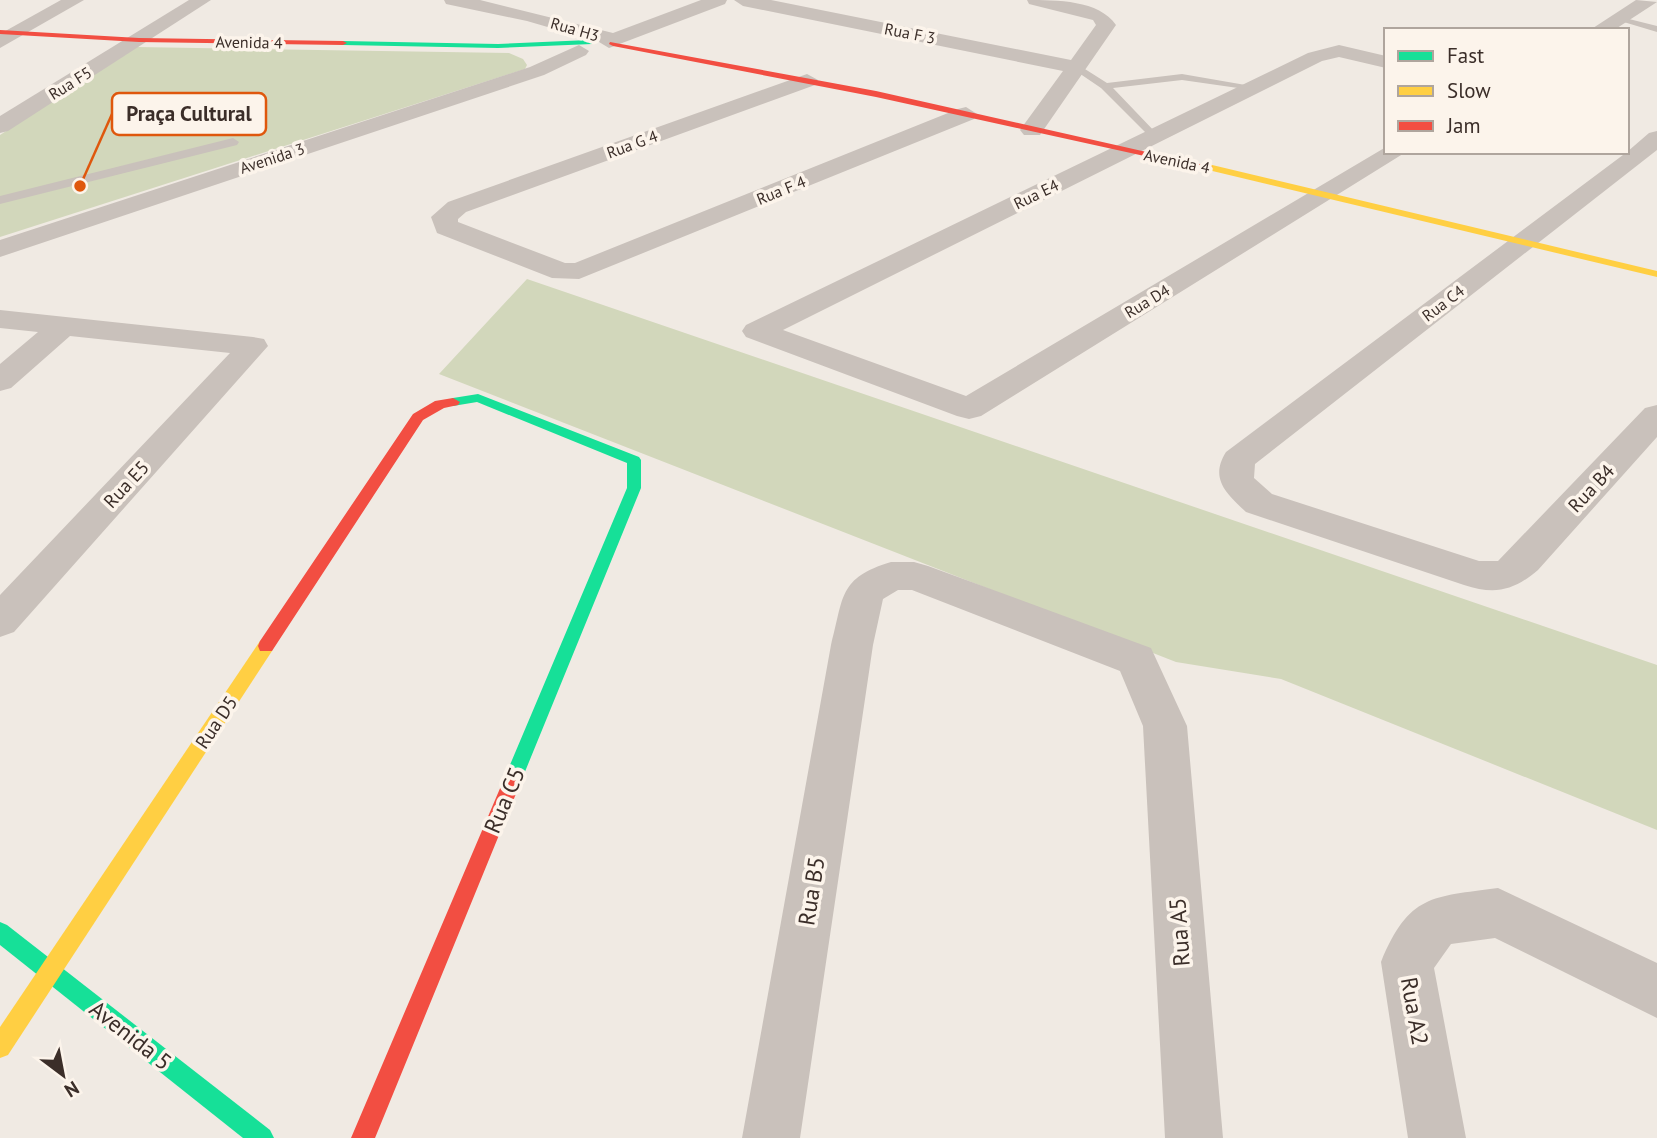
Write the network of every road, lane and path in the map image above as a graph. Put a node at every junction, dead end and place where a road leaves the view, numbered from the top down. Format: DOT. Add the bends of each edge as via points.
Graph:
graph roads {
  1 [pos="75,0"];
  2 [pos="202,0"];
  3 [pos="453,0"];
  4 [pos="718,0"];
  5 [pos="743,0"];
  6 [pos="1036,0"];
  7 [pos="1649,0"];
  8 [pos="1619,18"];
  9 [pos="1603,28"];
  10 [pos="1657,29"];
  11 [pos="5,36"];
  12 [pos="139,40"];
  13 [pos="498,46"];
  14 [pos="517,47"];
  15 [pos="597,48"];
  16 [pos="1384,62"];
  17 [pos="1077,67"];
  18 [pos="540,69"];
  19 [pos="807,80"];
  20 [pos="1105,86"];
  21 [pos="1252,88"];
  22 [pos="966,114"];
  23 [pos="0,126"];
  24 [pos="1032,130"];
  25 [pos="1153,136"];
  26 [pos="233,142"];
  27 [pos="1647,143"];
  28 [pos="1125,150"];
  29 [pos="1391,154"];
  30 [pos="1326,193"];
  31 [pos="0,200"];
  32 [pos="457,207"];
  33 [pos="1523,242"];
  34 [pos="0,249"];
  35 [pos="1657,274"];
  36 [pos="0,319"];
  37 [pos="62,327"];
  38 [pos="0,381"];
  39 [pos="440,404"];
  40 [pos="969,409"];
  41 [pos="1657,416"];
  42 [pos="1524,560"];
  43 [pos="0,621"];
  44 [pos="1165,726"];
  45 [pos="0,932"];
  46 [pos="51,971"];
  47 [pos="1657,991"];
  48 [pos="0,1047"];
  49 [pos="262,1138"];
  50 [pos="363,1138"];
  51 [pos="771,1138"];
  52 [pos="1194,1138"];
  53 [pos="1437,1138"];
  1 -- 11 [label="street"];
  2 -- 12 [label="street, Rua F5"];
  3 -- 15 [label="street, Rua H3" via="530,16"];
  4 -- 15 [label="street, Avenida 3"];
  5 -- 17 [label="street, Rua F 3"];
  6 -- 17 [label="street" via="1101,16 1106,25"];
  7 -- 8 [label="street"];
  8 -- 9 [label="street"];
  8 -- 10 [label="lane"];
  11 -- 12 [label="street, Avenida 4"];
  12 -- 13 [label="street, Avenida 4"];
  12 -- 23 [label="street, Rua F5"];
  13 -- 14 [label="street, Avenida 4"];
  13 -- 15 [label="street, Avenida 4"];
  14 -- 15 [label="street, Avenida 4"];
  14 -- 18 [label="street"];
  15 -- 18 [label="street, Avenida 3"];
  15 -- 19 [label="street, Avenida 4" via="695,58"];
  16 -- 21 [label="street, Rua E4" via="1339,51 1315,57"];
  17 -- 20 [label="lane"];
  17 -- 24 [label="street"];
  18 -- 34 [label="street, Avenida 3"];
  19 -- 22 [label="street, Avenida 4"];
  19 -- 32 [label="street, Rua G 4"];
  20 -- 21 [label="lane" via="1182,77"];
  20 -- 25 [label="lane"];
  21 -- 25 [label="street, Rua E4"];
  22 -- 24 [label="street, Avenida 4"];
  22 -- 32 [label="street, Rua F 4" via="597,265 562,272 446,227 444,217"];
  24 -- 28 [label="street, Avenida 4"];
  25 -- 28 [label="street, Rua E4"];
  26 -- 31 [label="lane"];
  27 -- 33 [label="street, Rua C4"];
  28 -- 30 [label="street, Avenida 4"];
  28 -- 40 [label="street, Rua E4" via="757,331"];
  29 -- 30 [label="street, Rua D4"];
  30 -- 33 [label="street, Avenida 4"];
  30 -- 40 [label="street, Rua D4"];
  33 -- 35 [label="street, Avenida 4"];
  33 -- 42 [label="street, Rua C4" via="1238,460 1236,482 1259,503 1478,575 1506,575"];
  36 -- 37 [label="street"];
  37 -- 38 [label="street"];
  37 -- 43 [label="street, Rua E5" via="253,346"];
  39 -- 46 [label="street, Rua D5" via="418,417"];
  39 -- 50 [label="street, Rua C5" via="478,398 634,460 635,488"];
  41 -- 42 [label="street, Rua B4"];
  44 -- 51 [label="street, Rua B5" via="1136,660 914,576 891,576 865,591 852,645"];
  44 -- 52 [label="street, Rua A5"];
  45 -- 46 [label="street, Avenida 5"];
  46 -- 48 [label="street, Rua D5"];
  46 -- 49 [label="street, Avenida 5"];
  47 -- 53 [label="street, Rua A2" via="1498,913 1437,921 1407,962"];
}
